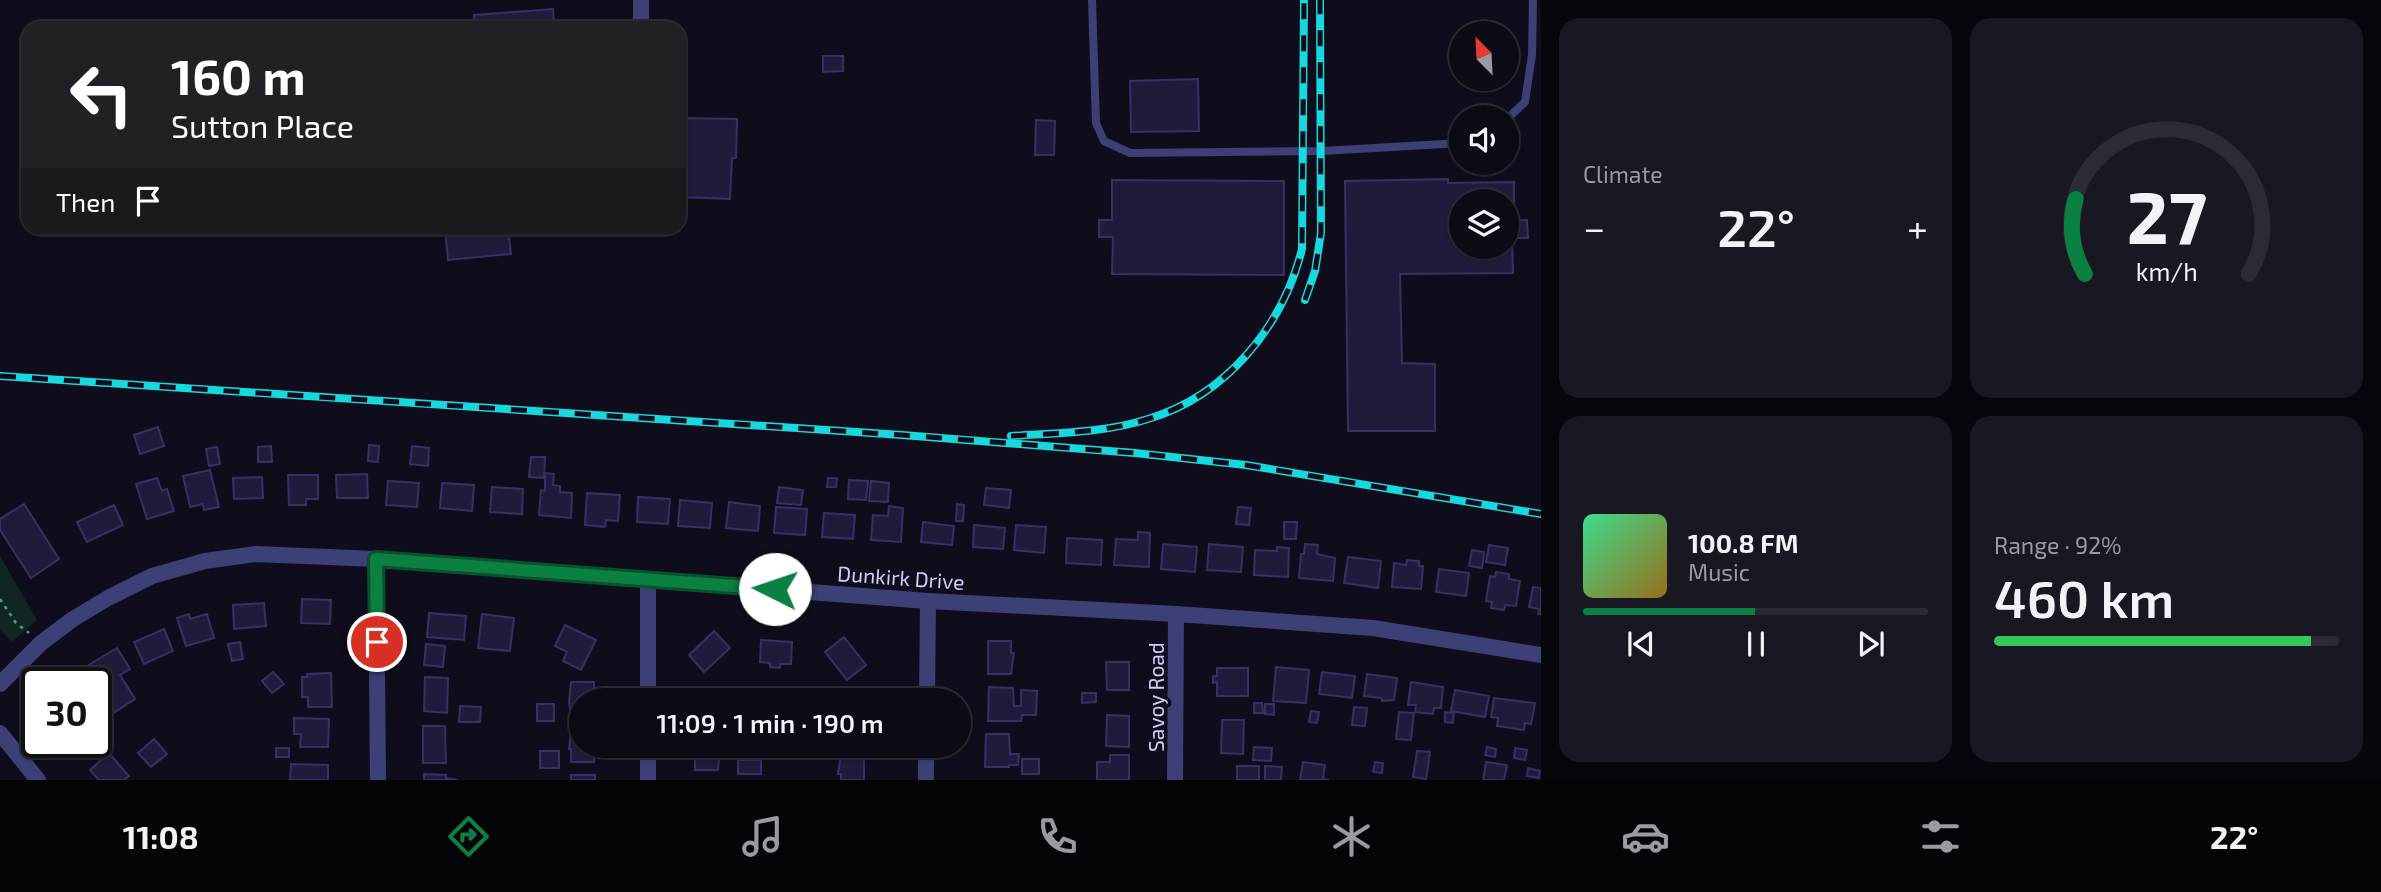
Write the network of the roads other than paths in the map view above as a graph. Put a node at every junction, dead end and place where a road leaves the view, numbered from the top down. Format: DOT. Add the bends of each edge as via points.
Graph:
graph roads {
  1 [pos="641,0"];
  2 [pos="1092,0"];
  3 [pos="1533,0"];
  4 [pos="641,21"];
  5 [pos="1519,108"];
  6 [pos="1449,144"];
  7 [pos="376,559"];
  8 [pos="648,579"];
  9 [pos="928,601"];
  10 [pos="1176,614"];
  11 [pos="1541,655"];
  12 [pos="0,684"];
  13 [pos="648,688"];
  14 [pos="927,688"];
  15 [pos="0,733"];
  16 [pos="648,758"];
  17 [pos="926,758"];
  18 [pos="38,780"];
  19 [pos="378,780"];
  20 [pos="648,780"];
  21 [pos="926,780"];
  22 [pos="1175,780"];
  1 -- 4 [label="street"];
  2 -- 6 [label="lane" via="1096,123 1104,141 1130,153 1322,151"];
  3 -- 5 [label="lane" via="1532,55 1525,102"];
  7 -- 8 [label="street, Dunkirk Drive"];
  7 -- 12 [label="street, Dunkirk Drive" via="256,554 205,561 152,576 73,619"];
  7 -- 19 [label="street"];
  8 -- 9 [label="street, Dunkirk Drive"];
  8 -- 13 [label="street"];
  9 -- 10 [label="street, Dunkirk Drive"];
  9 -- 14 [label="street"];
  10 -- 11 [label="street, Dunkirk Drive" via="1373,628"];
  10 -- 22 [label="street, Savoy Road"];
  15 -- 18 [label="street"];
  16 -- 20 [label="street"];
  17 -- 21 [label="street"];
}
